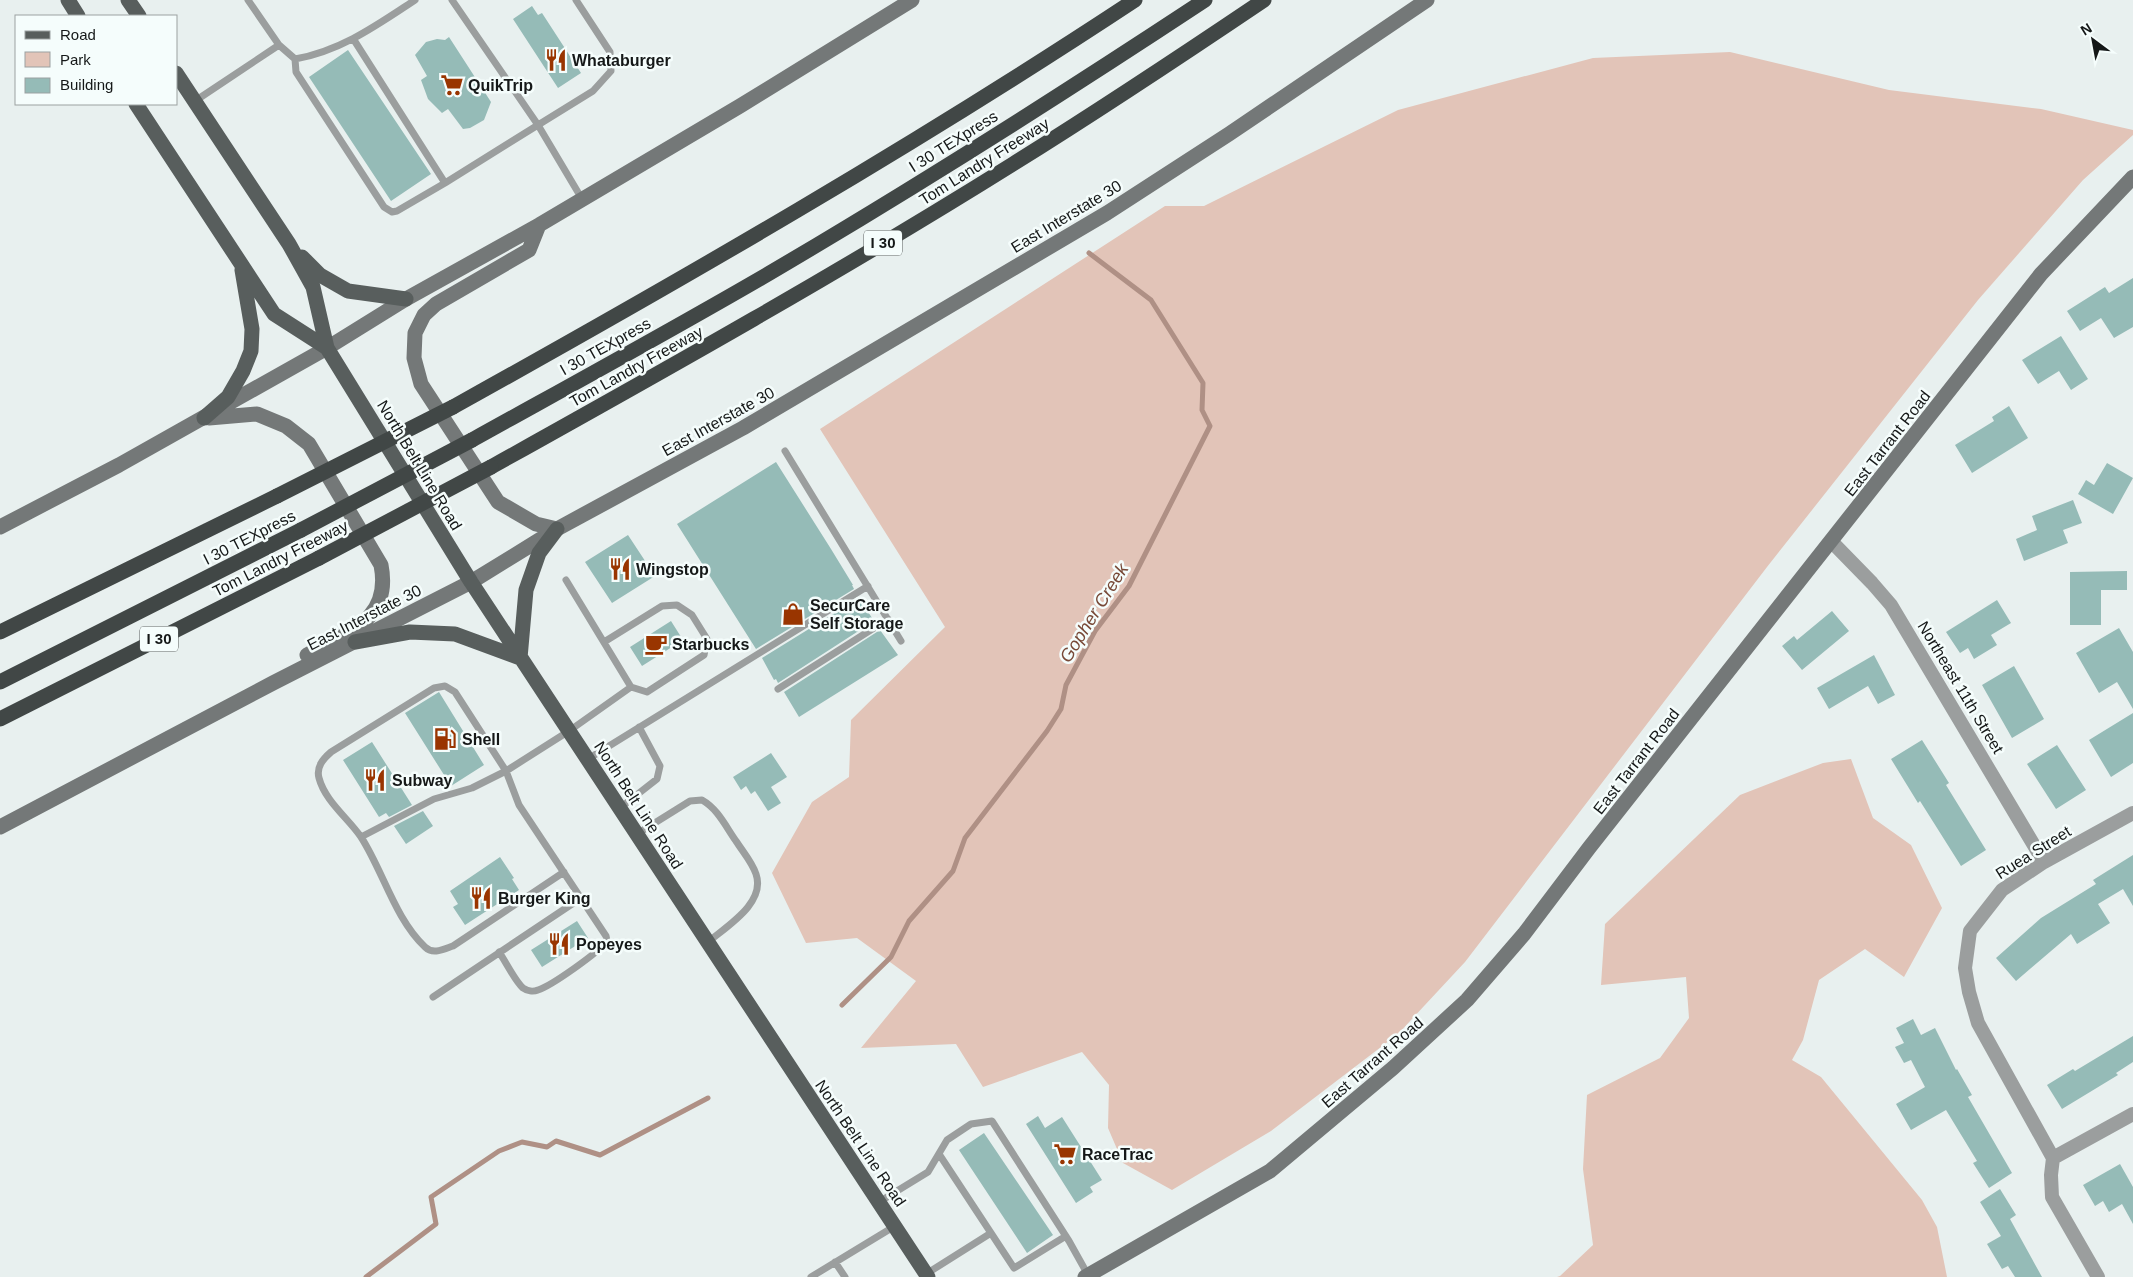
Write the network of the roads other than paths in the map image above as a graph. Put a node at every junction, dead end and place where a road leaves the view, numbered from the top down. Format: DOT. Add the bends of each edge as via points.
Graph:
graph roads {
  1 [pos="68,0"];
  2 [pos="128,0"];
  3 [pos="248,0"];
  4 [pos="415,0"];
  5 [pos="452,0"];
  6 [pos="576,0"];
  7 [pos="912,0"];
  8 [pos="1135,0"];
  9 [pos="1205,0"];
  10 [pos="1264,0"];
  11 [pos="1427,0"];
  12 [pos="77,15"];
  13 [pos="138,15"];
  14 [pos="354,40"];
  15 [pos="279,45"];
  16 [pos="295,59"];
  17 [pos="178,76"];
  18 [pos="195,101"];
  19 [pos="137,105"];
  20 [pos="538,125"];
  21 [pos="2133,177"];
  22 [pos="445,183"];
  23 [pos="582,199"];
  24 [pos="539,225"];
  25 [pos="289,244"];
  26 [pos="240,261"];
  27 [pos="406,299"];
  28 [pos="327,348"];
  29 [pos="204,418"];
  30 [pos="785,451"];
  31 [pos="0,527"];
  32 [pos="557,530"];
  33 [pos="1832,542"];
  34 [pos="566,580"];
  35 [pos="470,582"];
  36 [pos="868,586"];
  37 [pos="888,619"];
  38 [pos="0,632"];
  39 [pos="901,641"];
  40 [pos="355,642"];
  41 [pos="604,642"];
  42 [pos="520,658"];
  43 [pos="0,682"];
  44 [pos="273,683"];
  45 [pos="630,687"];
  46 [pos="778,689"];
  47 [pos="0,719"];
  48 [pos="639,727"];
  49 [pos="569,731"];
  50 [pos="588,759"];
  51 [pos="506,771"];
  52 [pos="620,808"];
  53 [pos="2133,813"];
  54 [pos="0,827"];
  55 [pos="637,834"];
  56 [pos="361,838"];
  57 [pos="2044,862"];
  58 [pos="564,872"];
  59 [pos="581,898"];
  60 [pos="708,942"];
  61 [pos="499,952"];
  62 [pos="433,997"];
  63 [pos="2133,1114"];
  64 [pos="939,1154"];
  65 [pos="2053,1158"];
  66 [pos="879,1202"];
  67 [pos="895,1226"];
  68 [pos="991,1233"];
  69 [pos="1066,1236"];
  70 [pos="835,1262"];
  71 [pos="927,1275"];
  72 [pos="1086,1276"];
  73 [pos="811,1277"];
  74 [pos="845,1277"];
  75 [pos="2098,1277"];
  1 -- 12 [label="main road"];
  2 -- 13 [label="main road"];
  3 -- 15 [label="lane"];
  4 -- 14 [label="lane"];
  5 -- 20 [label="lane"];
  6 -- 20 [label="lane" via="610,52 610,70 593,91"];
  7 -- 23 [label="main road"];
  8 -- 38 [label="highway, bridge" via="758,235 453,407"];
  9 -- 43 [label="highway, I 30 TEXpress, bridge" via="858,220 664,333 301,530"];
  10 -- 47 [label="highway, Tom Landry Freeway / I 30, bridge" via="922,220 692,355 319,558"];
  11 -- 32 [label="main road, East Interstate 30" via="1107,213 742,428"];
  14 -- 16 [label="lane" via="316,56"];
  14 -- 22 [label="lane"];
  15 -- 16 [label="lane"];
  15 -- 18 [label="lane"];
  16 -- 22 [label="lane" via="296,72 384,207 397,211"];
  17 -- 18 [label="main road, North Belt Line Road"];
  18 -- 25 [label="main road, North Belt Line Road"];
  19 -- 26 [label="main road, North Belt Line Road"];
  20 -- 22 [label="lane"];
  20 -- 23 [label="lane"];
  21 -- 33 [label="main road, East Tarrant Road" via="2041,274"];
  23 -- 24 [label="main road"];
  24 -- 27 [label="main road"];
  24 -- 32 [label="main road" via="529,250 436,304 424,315 415,333 414,358 421,384 498,502 536,524"];
  25 -- 27 [label="main road" via="320,275 348,291"];
  25 -- 28 [label="main road, North Belt Line Road" via="313,287"];
  26 -- 28 [label="main road, North Belt Line Road" via="274,314"];
  26 -- 29 [label="main road" via="249,304 251,351 228,397"];
  27 -- 28 [label="main road"];
  28 -- 29 [label="main road"];
  28 -- 35 [label="main road, North Belt Line Road"];
  29 -- 31 [label="main road"];
  29 -- 44 [label="main road" via="256,414 286,426 310,444 381,565 384,577 375,613 294,663"];
  30 -- 36 [label="lane"];
  32 -- 35 [label="main road, East Interstate 30"];
  32 -- 42 [label="main road" via="539,552 529,581"];
  33 -- 57 [label="street, Northeast 11th Street" via="1891,605"];
  33 -- 72 [label="main road, East Tarrant Road" via="1524,934 1468,1000 1270,1171"];
  34 -- 41 [label="lane"];
  35 -- 40 [label="main road, East Interstate 30"];
  35 -- 42 [label="main road, North Belt Line Road"];
  36 -- 37 [label="lane"];
  36 -- 48 [label="lane"];
  37 -- 39 [label="lane"];
  37 -- 46 [label="lane"];
  40 -- 42 [label="main road" via="410,632 455,634"];
  40 -- 44 [label="main road, East Interstate 30"];
  41 -- 45 [label="lane"];
  41 -- 45 [label="lane" via="662,606 677,605 692,615 707,639 704,655 647,692"];
  42 -- 49 [label="main road, North Belt Line Road"];
  44 -- 54 [label="main road, East Interstate 30"];
  45 -- 49 [label="lane"];
  48 -- 50 [label="lane"];
  48 -- 52 [label="lane" via="660,766 656,779"];
  49 -- 50 [label="main road, North Belt Line Road"];
  49 -- 51 [label="lane"];
  50 -- 52 [label="main road, North Belt Line Road"];
  51 -- 56 [label="lane" via="472,788 434,799"];
  51 -- 56 [label="lane" via="455,692 445,686 434,688 320,762 318,776 324,790"];
  51 -- 58 [label="lane" via="519,804"];
  52 -- 55 [label="main road, North Belt Line Road"];
  53 -- 57 [label="street, Ruea Street"];
  55 -- 60 [label="main road, North Belt Line Road"];
  55 -- 60 [label="lane" via="690,801 702,800 715,811 752,865 757,875 755,896 744,912"];
  56 -- 58 [label="lane" via="408,925 426,948 436,952 453,946"];
  57 -- 65 [label="street, Ruea Street" via="2002,890 1970,931 1965,968 1978,1023"];
  58 -- 59 [label="lane"];
  59 -- 61 [label="lane"];
  59 -- 61 [label="lane" via="607,941 580,964 538,990 530,991 523,988"];
  60 -- 66 [label="main road, North Belt Line Road"];
  61 -- 62 [label="lane"];
  63 -- 65 [label="street"];
  64 -- 66 [label="lane" via="928,1172"];
  64 -- 68 [label="lane"];
  64 -- 69 [label="lane" via="947,1140 971,1124 992,1121"];
  65 -- 75 [label="street" via="2052,1197"];
  66 -- 67 [label="main road, North Belt Line Road"];
  67 -- 70 [label="lane"];
  67 -- 71 [label="main road, North Belt Line Road"];
  68 -- 69 [label="lane" via="1014,1268"];
  68 -- 71 [label="lane"];
  69 -- 72 [label="lane"];
  70 -- 73 [label="lane"];
  70 -- 74 [label="lane"];
}
